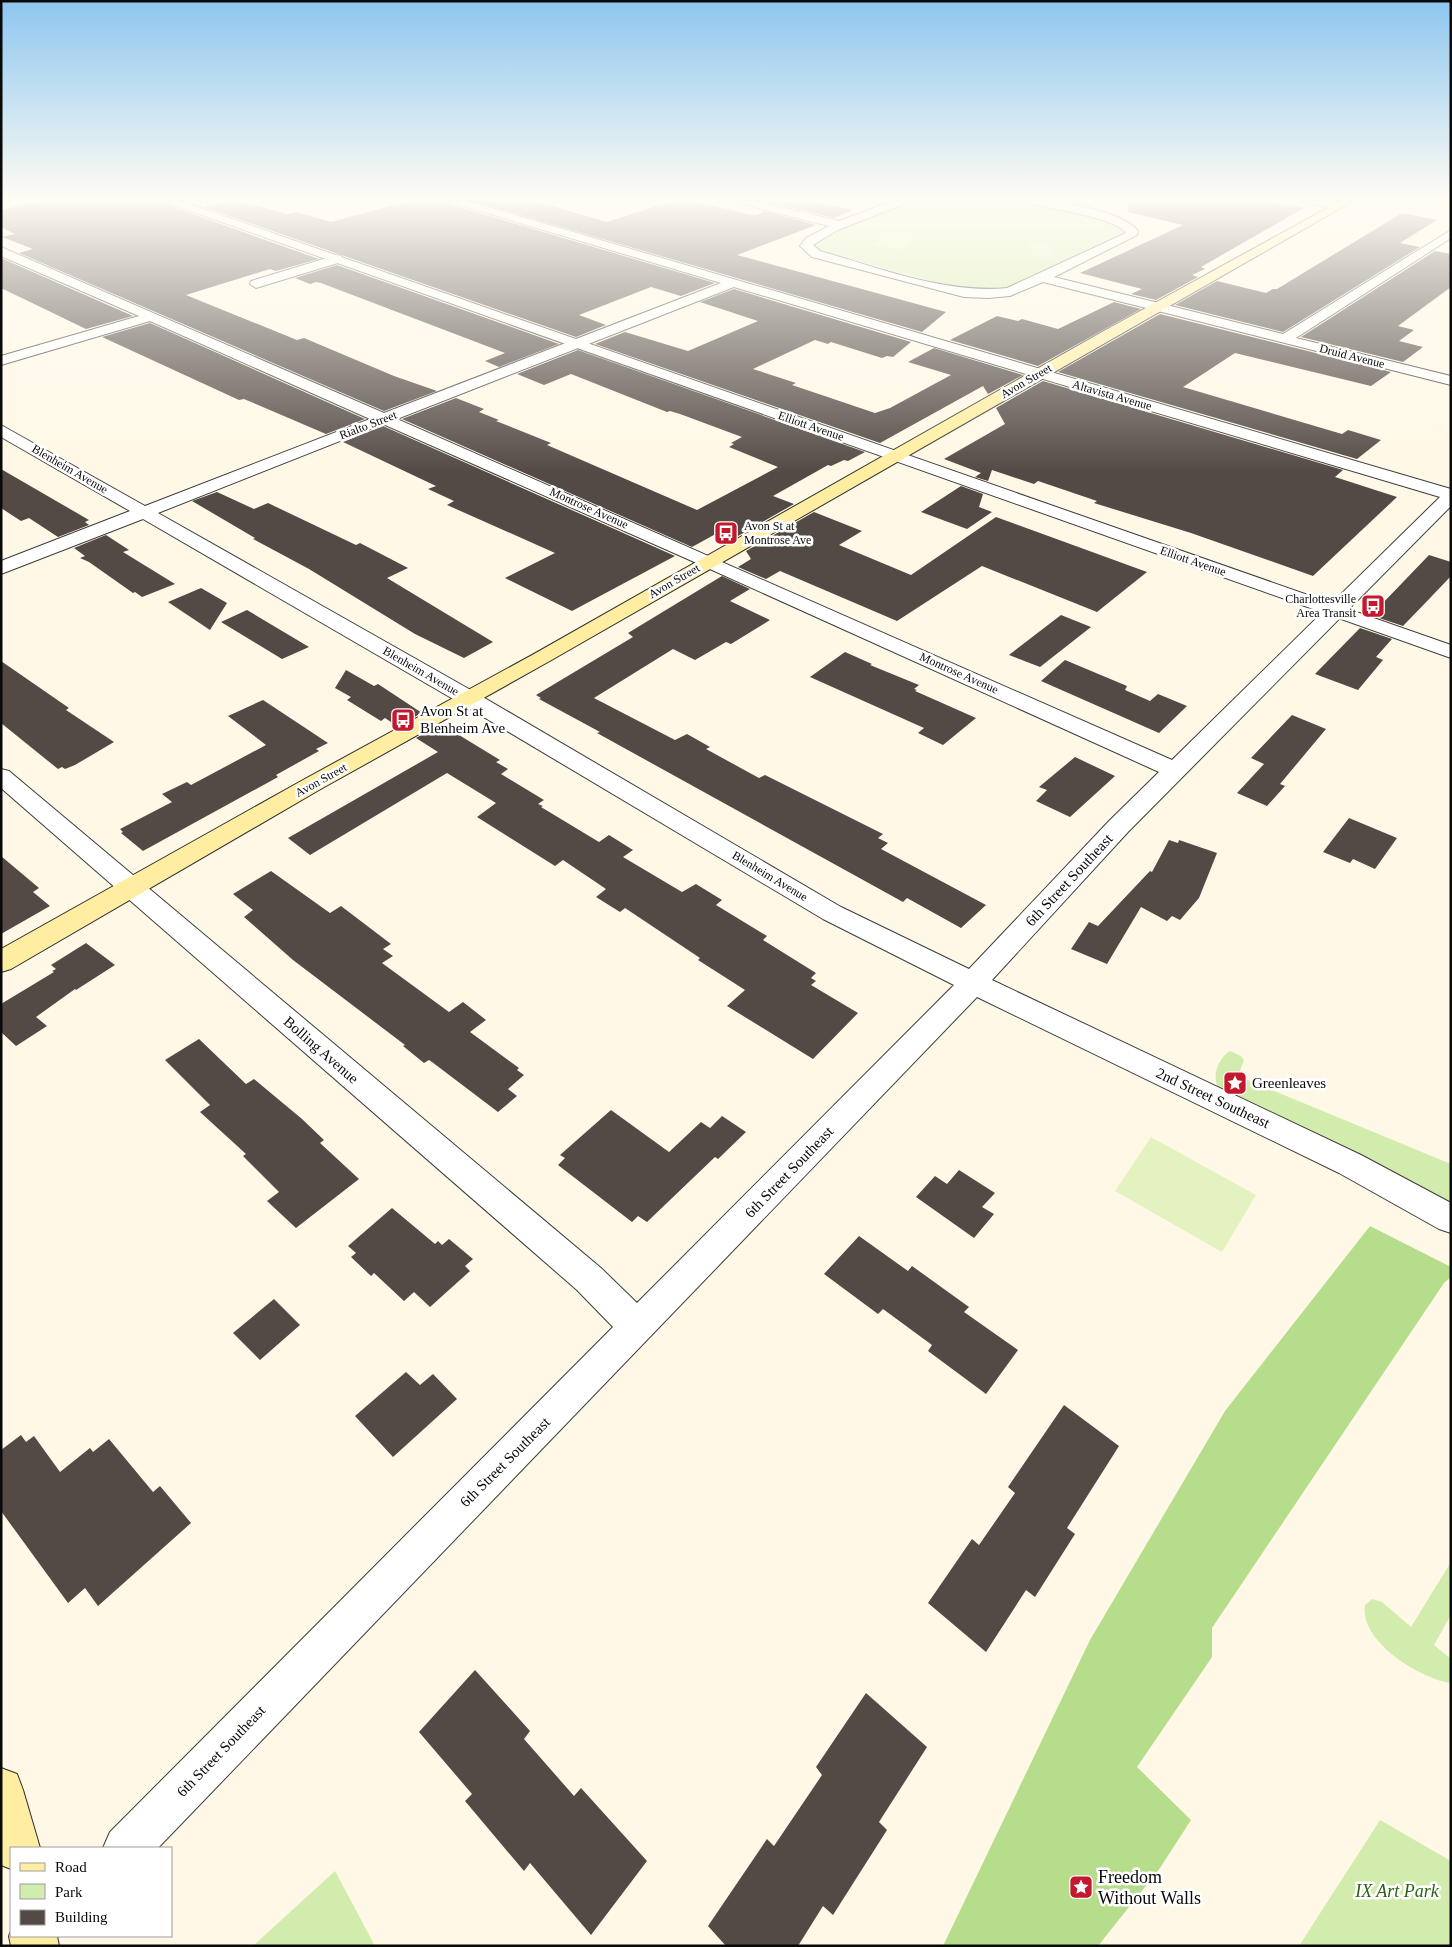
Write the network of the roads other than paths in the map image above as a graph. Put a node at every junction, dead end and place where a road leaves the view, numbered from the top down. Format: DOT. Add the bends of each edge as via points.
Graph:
graph roads {
  1 [pos="92,292"];
  2 [pos="429,292"];
  3 [pos="710,292"];
  4 [pos="767,292"];
  5 [pos="960,292"];
  6 [pos="1010,292"];
  7 [pos="1097,292"];
  8 [pos="1185,292"];
  9 [pos="1359,292"];
  10 [pos="1158,307"];
  11 [pos="151,318"];
  12 [pos="1285,339"];
  13 [pos="576,344"];
  14 [pos="1,362"];
  15 [pos="1038,374"];
  16 [pos="1451,381"];
  17 [pos="384,418"];
  18 [pos="1,430"];
  19 [pos="896,455"];
  20 [pos="1451,495"];
  21 [pos="146,513"];
  22 [pos="708,561"];
  23 [pos="1,568"];
  24 [pos="1334,610"];
  25 [pos="1451,652"];
  26 [pos="468,698"];
  27 [pos="1175,770"];
  28 [pos="1,776"];
  29 [pos="132,888"];
  30 [pos="1,962"];
  31 [pos="973,983"];
  32 [pos="1451,1219"];
  33 [pos="638,1327"];
  34 [pos="1,1790"];
  35 [pos="17,1847"];
  36 [pos="127,1847"];
  1 -- 11 [label="street, Montrose Avenue"];
  2 -- 13 [label="street, Elliott Avenue"];
  3 -- 13 [label="street, Rialto Street"];
  4 -- 15 [label="street, Altavista Avenue"];
  5 -- 6 [label="street"];
  7 -- 10 [label="street, Druid Avenue"];
  8 -- 10 [label="main road, Avon Street"];
  9 -- 12 [label="street"];
  10 -- 12 [label="street, Druid Avenue"];
  10 -- 15 [label="main road, Avon Street"];
  11 -- 14 [label="street"];
  11 -- 17 [label="street, Montrose Avenue"];
  12 -- 16 [label="street, Druid Avenue"];
  13 -- 17 [label="street, Rialto Street"];
  13 -- 19 [label="street, Elliott Avenue"];
  15 -- 19 [label="main road, Avon Street"];
  15 -- 20 [label="street, Altavista Avenue"];
  17 -- 21 [label="street, Rialto Street"];
  17 -- 22 [label="street, Montrose Avenue"];
  18 -- 21 [label="street, Blenheim Avenue"];
  19 -- 22 [label="main road, Avon Street"];
  19 -- 24 [label="street, Elliott Avenue"];
  20 -- 24 [label="street, 6th Street Southeast"];
  21 -- 23 [label="street, Rialto Street"];
  21 -- 26 [label="street, Blenheim Avenue"];
  22 -- 26 [label="main road, Avon Street"];
  22 -- 27 [label="street, Montrose Avenue"];
  24 -- 25 [label="street, Elliott Avenue"];
  24 -- 27 [label="street, 6th Street Southeast"];
  26 -- 29 [label="main road, Avon Street"];
  26 -- 31 [label="street, Blenheim Avenue" via="832,913"];
  27 -- 31 [label="street, 6th Street Southeast"];
  28 -- 29 [label="street, Bolling Avenue"];
  29 -- 30 [label="main road, Avon Street"];
  29 -- 33 [label="street, Bolling Avenue" via="589,1279"];
  31 -- 32 [label="street, 2nd Street Southeast" via="1350,1164"];
  31 -- 33 [label="street, 6th Street Southeast"];
  33 -- 36 [label="street, 6th Street Southeast"];
  34 -- 35 [label="main road"];
}
